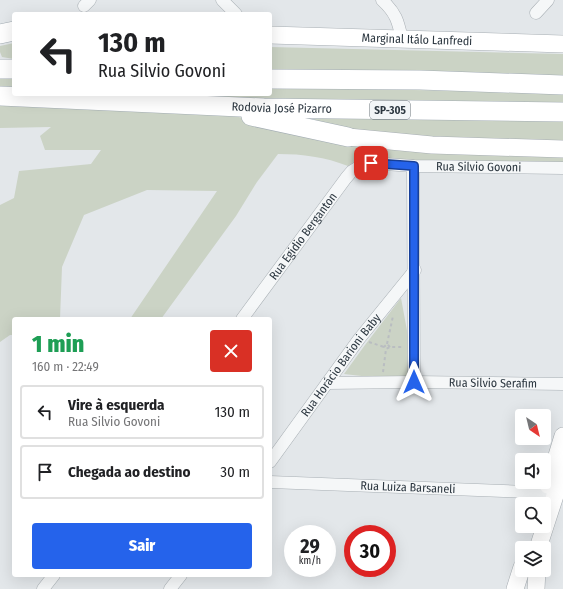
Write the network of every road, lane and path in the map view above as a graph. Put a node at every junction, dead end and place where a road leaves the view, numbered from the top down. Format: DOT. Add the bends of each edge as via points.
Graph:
graph roads {
  1 [pos="222,0"];
  2 [pos="382,0"];
  3 [pos="548,0"];
  4 [pos="234,12"];
  5 [pos="536,12"];
  6 [pos="12,32"];
  7 [pos="0,34"];
  8 [pos="272,35"];
  9 [pos="402,39"];
  10 [pos="563,44"];
  11 [pos="0,69"];
  12 [pos="12,69"];
  13 [pos="272,79"];
  14 [pos="563,85"];
  15 [pos="0,96"];
  16 [pos="216,107"];
  17 [pos="563,112"];
  18 [pos="348,137"];
  19 [pos="563,149"];
  20 [pos="371,163"];
  21 [pos="414,166"];
  22 [pos="563,168"];
  23 [pos="415,270"];
  24 [pos="243,317"];
  25 [pos="414,346"];
  26 [pos="327,382"];
  27 [pos="382,382"];
  28 [pos="414,382"];
  29 [pos="563,384"];
  30 [pos="563,436"];
  31 [pos="272,459"];
  32 [pos="563,471"];
  33 [pos="272,482"];
  34 [pos="548,496"];
  35 [pos="539,541"];
  36 [pos="53,577"];
  37 [pos="179,577"];
  38 [pos="519,577"];
  39 [pos="537,577"];
  40 [pos="44,589"];
  41 [pos="50,589"];
  42 [pos="170,589"];
  43 [pos="515,589"];
  44 [pos="536,589"];
  1 -- 4 [label="street"];
  2 -- 9 [label="street" via="398,20"];
  3 -- 5 [label="street"];
  6 -- 7 [label="main road"];
  8 -- 9 [label="main road, Marginal Itálo Lanfredi"];
  9 -- 10 [label="main road, Marginal Itálo Lanfredi"];
  11 -- 12 [label="main road"];
  13 -- 14 [label="main road" via="420,80"];
  15 -- 16 [label="main road, Rodovia José Pizarro"];
  16 -- 17 [label="main road, Rodovia José Pizarro / SP-305"];
  16 -- 18 [label="main road"];
  18 -- 19 [label="main road" via="432,145"];
  20 -- 21 [label="street, Rua Silvio Govoni"];
  20 -- 24 [label="street, Rua Egidio Berganton" via="356,168 346,178"];
  21 -- 22 [label="street, Rua Silvio Govoni"];
  21 -- 23 [label="street"];
  23 -- 25 [label="street"];
  23 -- 26 [label="street, Rua Horácio Barioni Baby"];
  25 -- 27 [label="path" via="386,349"];
  25 -- 28 [label="street"];
  26 -- 27 [label="street, Rua Silvio Serafim"];
  26 -- 31 [label="street, Rua Horácio Barioni Baby"];
  27 -- 28 [label="street, Rua Silvio Serafim"];
  28 -- 29 [label="street, Rua Silvio Serafim"];
  30 -- 34 [label="main road"];
  32 -- 34 [label="main road"];
  33 -- 34 [label="street, Rua Luiza Barsaneli"];
  34 -- 35 [label="main road"];
  36 -- 40 [label="street"];
  37 -- 42 [label="street"];
  38 -- 43 [label="main road"];
  39 -- 44 [label="main road"];
  40 -- 41 [label="street"];
}
